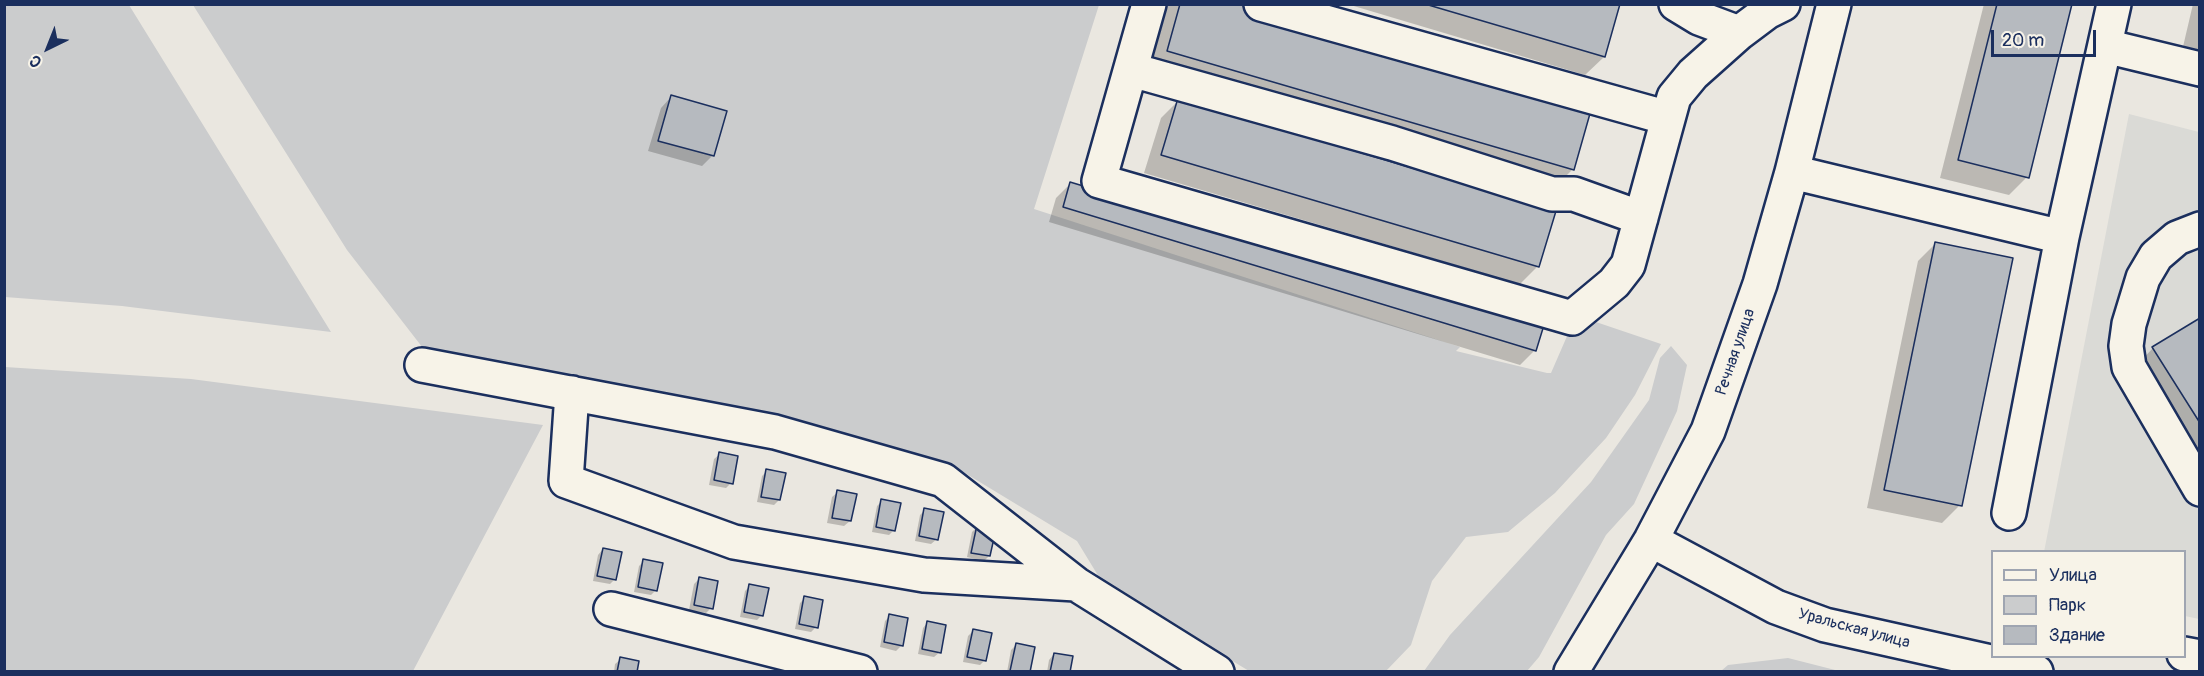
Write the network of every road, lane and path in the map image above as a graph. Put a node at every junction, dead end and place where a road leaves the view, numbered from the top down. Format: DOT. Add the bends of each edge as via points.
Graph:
graph roads {
  1 [pos="1149,4"];
  2 [pos="1261,4"];
  3 [pos="1676,4"];
  4 [pos="1783,4"];
  5 [pos="1834,4"];
  6 [pos="2114,4"];
  7 [pos="1739,33"];
  8 [pos="2105,46"];
  9 [pos="2199,69"];
  10 [pos="1132,70"];
  11 [pos="1668,118"];
  12 [pos="1792,172"];
  13 [pos="1641,218"];
  14 [pos="2199,229"];
  15 [pos="2062,237"];
  16 [pos="422,365"];
  17 [pos="572,393"];
  18 [pos="2199,489"];
  19 [pos="2009,513"];
  20 [pos="1651,540"];
  21 [pos="1076,584"];
  22 [pos="611,609"];
  23 [pos="860,672"];
  24 [pos="1217,672"];
  25 [pos="1571,672"];
  26 [pos="2036,672"];
  1 -- 10 [label="street"];
  2 -- 11 [label="street"];
  3 -- 7 [label="street" via="1699,18"];
  4 -- 7 [label="street"];
  5 -- 12 [label="street, Речная улица"];
  6 -- 8 [label="street"];
  7 -- 11 [label="street" via="1693,74 1674,97"];
  8 -- 9 [label="street"];
  8 -- 15 [label="street"];
  10 -- 13 [label="street" via="1392,143 1552,194 1574,194"];
  10 -- 13 [label="street" via="1100,181 1122,188 1572,318 1614,283 1628,265"];
  11 -- 13 [label="street"];
  12 -- 15 [label="street"];
  12 -- 20 [label="street, Речная улица" via="1760,284 1708,431"];
  14 -- 18 [label="street" via="2177,238 2156,256 2143,278 2126,346 2130,366"];
  15 -- 19 [label="street"];
  16 -- 17 [label="street"];
  17 -- 21 [label="street" via="775,432 943,480"];
  17 -- 21 [label="street" via="566,481 734,542 924,575"];
  20 -- 25 [label="street, Речная улица"];
  20 -- 26 [label="street, Уральская улица" via="1776,607 1825,625"];
  21 -- 24 [label="street"];
  22 -- 23 [label="street"];
}
